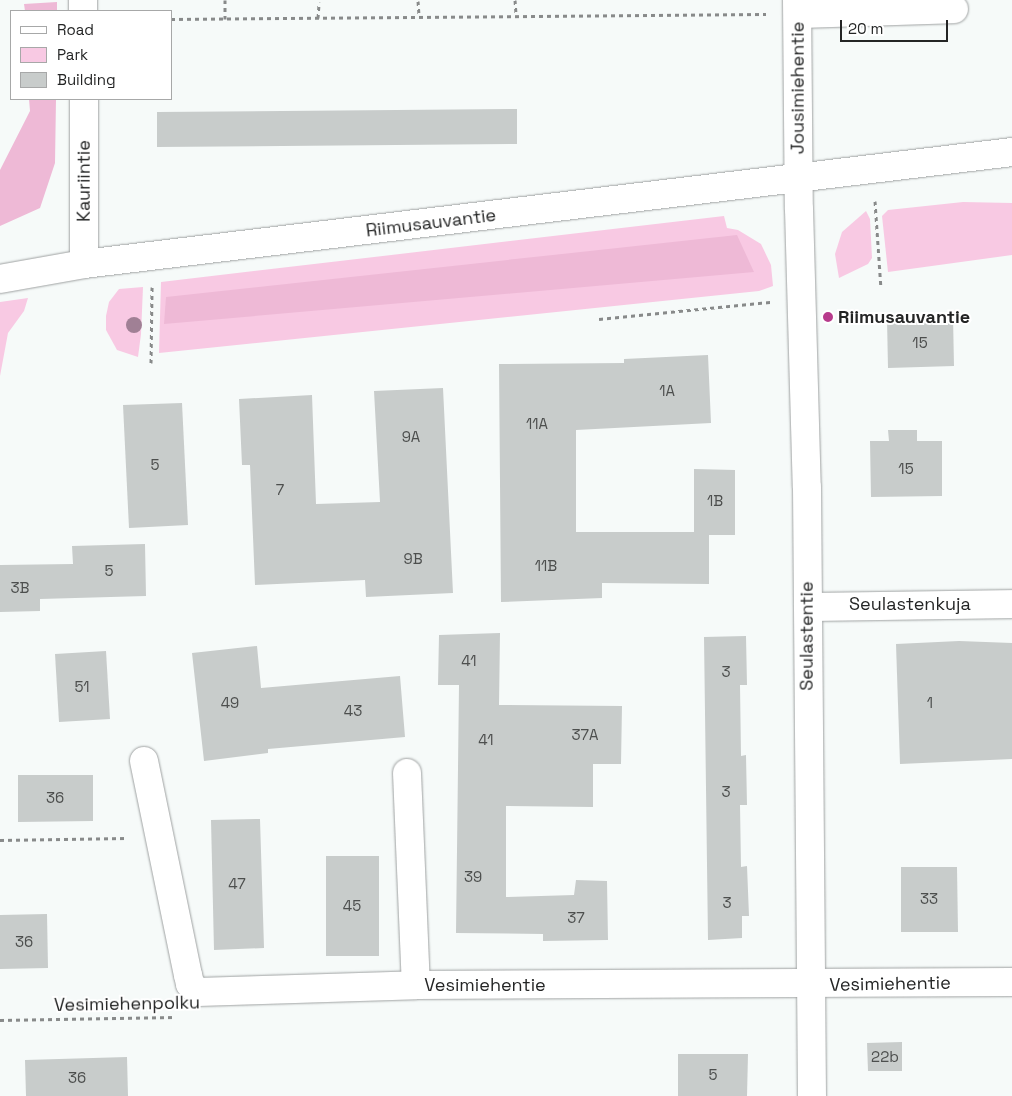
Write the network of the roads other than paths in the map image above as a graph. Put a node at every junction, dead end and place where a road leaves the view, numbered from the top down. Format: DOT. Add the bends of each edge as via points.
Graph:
graph roads {
  1 [pos="797,7"];
  2 [pos="954,9"];
  3 [pos="84,100"];
  4 [pos="1012,152"];
  5 [pos="799,177"];
  6 [pos="84,264"];
  7 [pos="0,279"];
  8 [pos="1012,604"];
  9 [pos="808,607"];
  10 [pos="144,761"];
  11 [pos="407,773"];
  12 [pos="1012,982"];
  13 [pos="416,985"];
  14 [pos="811,985"];
  15 [pos="812,1096"];
  1 -- 2 [label="street"];
  1 -- 5 [label="street, Jousimiehentie"];
  3 -- 6 [label="street, Kauriintie"];
  4 -- 5 [label="street, Riimusauvantie"];
  5 -- 6 [label="street, Riimusauvantie"];
  5 -- 9 [label="street, Seulastentie"];
  6 -- 7 [label="street, Riimusauvantie"];
  8 -- 9 [label="street, Seulastenkuja"];
  9 -- 14 [label="street, Seulastentie"];
  10 -- 13 [label="street, Vesimiehentie" via="190,984 198,992"];
  11 -- 13 [label="street"];
  12 -- 14 [label="street, Vesimiehentie"];
  13 -- 14 [label="street, Vesimiehentie"];
  14 -- 15 [label="street, Seulastentie"];
}
